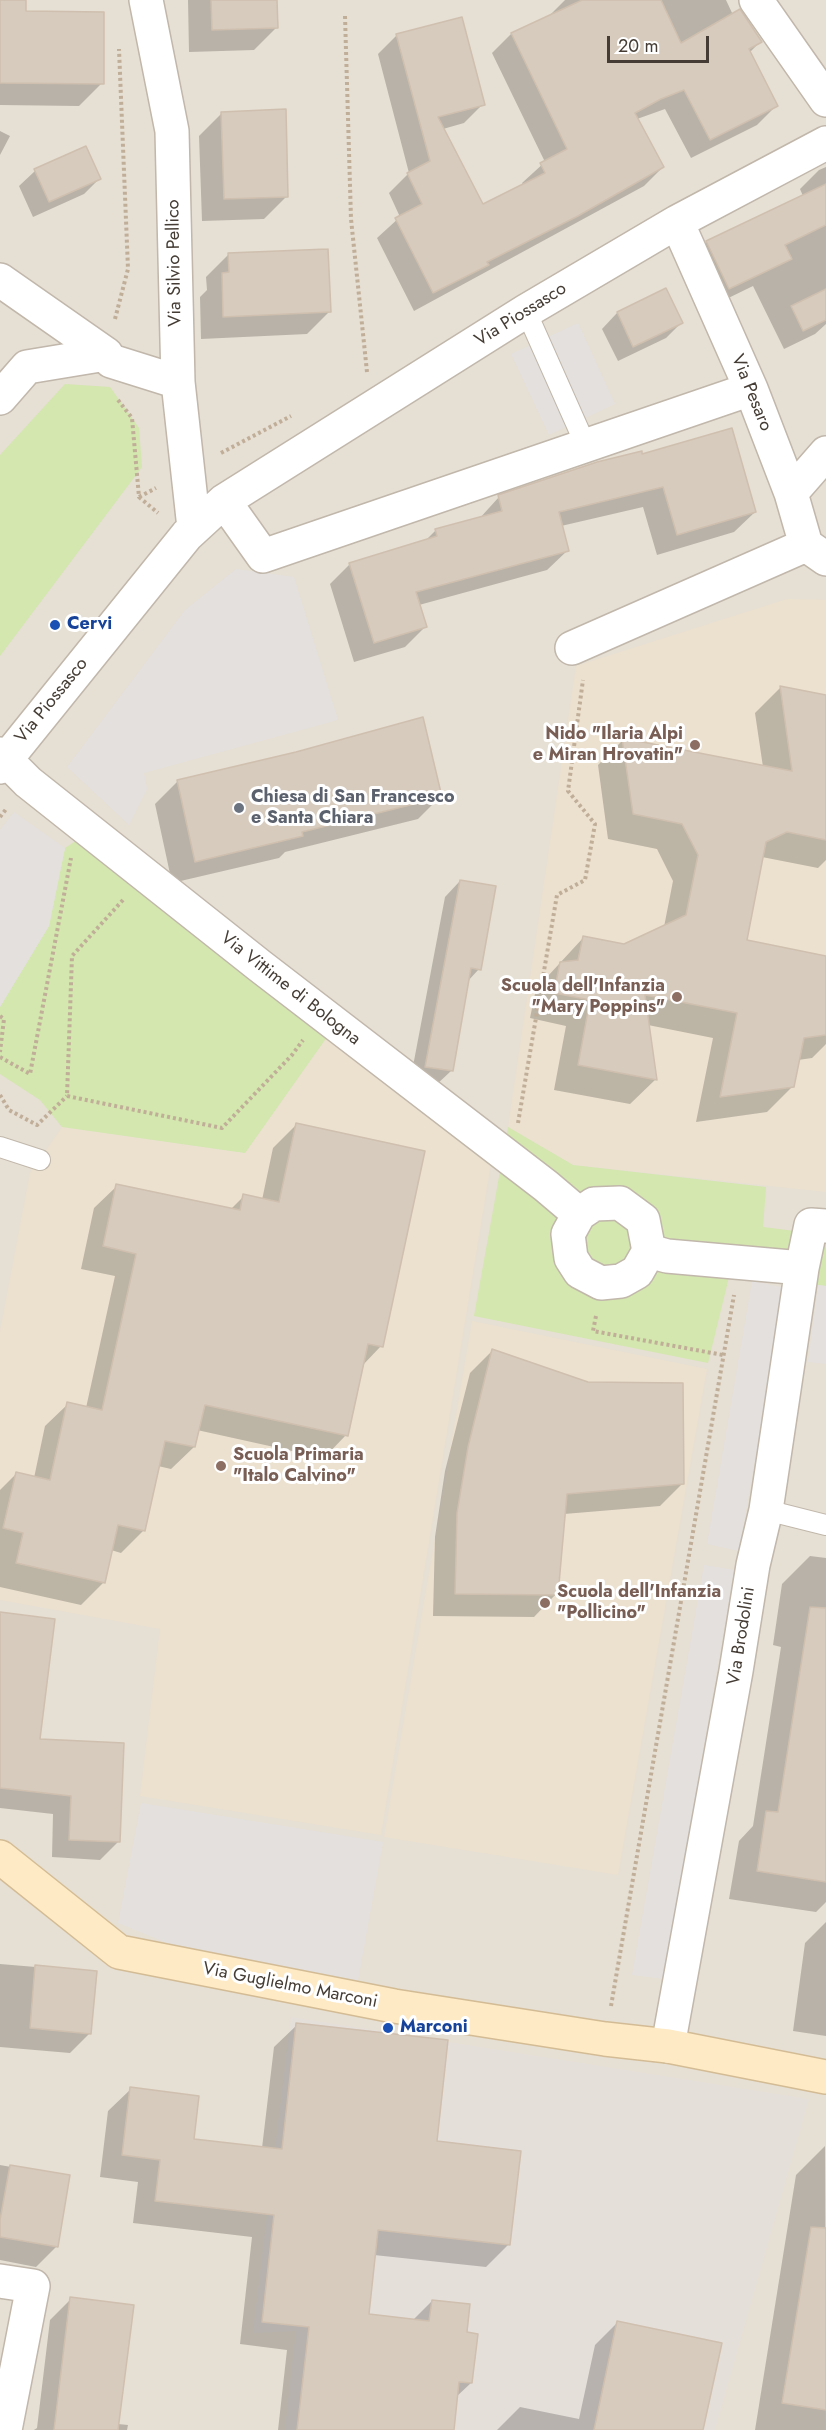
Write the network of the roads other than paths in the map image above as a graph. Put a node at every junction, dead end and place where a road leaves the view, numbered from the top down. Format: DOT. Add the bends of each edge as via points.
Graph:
graph roads {
  1 [pos="146,0"];
  2 [pos="756,0"];
  3 [pos="826,100"];
  4 [pos="826,143"];
  5 [pos="677,222"];
  6 [pos="0,280"];
  7 [pos="526,311"];
  8 [pos="108,358"];
  9 [pos="178,382"];
  10 [pos="751,389"];
  11 [pos="0,398"];
  12 [pos="586,446"];
  13 [pos="826,453"];
  14 [pos="790,494"];
  15 [pos="225,501"];
  16 [pos="194,528"];
  17 [pos="816,552"];
  18 [pos="581,644"];
  19 [pos="2,760"];
  20 [pos="0,1147"];
  21 [pos="40,1160"];
  22 [pos="579,1214"];
  23 [pos="819,1226"];
  24 [pos="649,1251"];
  25 [pos="802,1268"];
  26 [pos="766,1510"];
  27 [pos="826,1525"];
  28 [pos="0,1857"];
  29 [pos="668,2046"];
  30 [pos="826,2077"];
  31 [pos="0,2281"];
  32 [pos="5,2430"];
  1 -- 9 [label="street, Via Silvio Pellico" via="172,131"];
  2 -- 3 [label="street"];
  4 -- 5 [label="street, Via Piossasco"];
  5 -- 7 [label="street, Via Piossasco"];
  5 -- 10 [label="street, Via Pesaro"];
  6 -- 8 [label="street"];
  7 -- 12 [label="lane"];
  7 -- 15 [label="street, Via Piossasco"];
  8 -- 9 [label="street"];
  8 -- 11 [label="street" via="27,367"];
  9 -- 16 [label="street, Via Silvio Pellico"];
  10 -- 12 [label="street"];
  10 -- 14 [label="street, Via Pesaro"];
  12 -- 15 [label="street" via="263,556"];
  13 -- 14 [label="street"];
  14 -- 17 [label="street, Via Pesaro"];
  15 -- 16 [label="street, Via Piossasco"];
  16 -- 19 [label="street, Via Piossasco"];
  17 -- 18 [label="street"];
  19 -- 22 [label="street, Via Vittime di Bologna"];
  20 -- 21 [label="lane"];
  22 -- 24 [label="street" via="594,1204 620,1203 643,1220"];
  22 -- 24 [label="street" via="568,1234 571,1258 580,1272 601,1283 621,1281 637,1272"];
  23 -- 25 [label="street, Via Brodolini"];
  24 -- 25 [label="street"];
  25 -- 26 [label="street, Via Brodolini"];
  26 -- 27 [label="lane"];
  26 -- 29 [label="street, Via Brodolini"];
  28 -- 29 [label="street, Via Guglielmo Marconi" via="119,1952 394,2006"];
  29 -- 30 [label="street, Via Guglielmo Marconi"];
  31 -- 32 [label="street" via="33,2286"];
}
